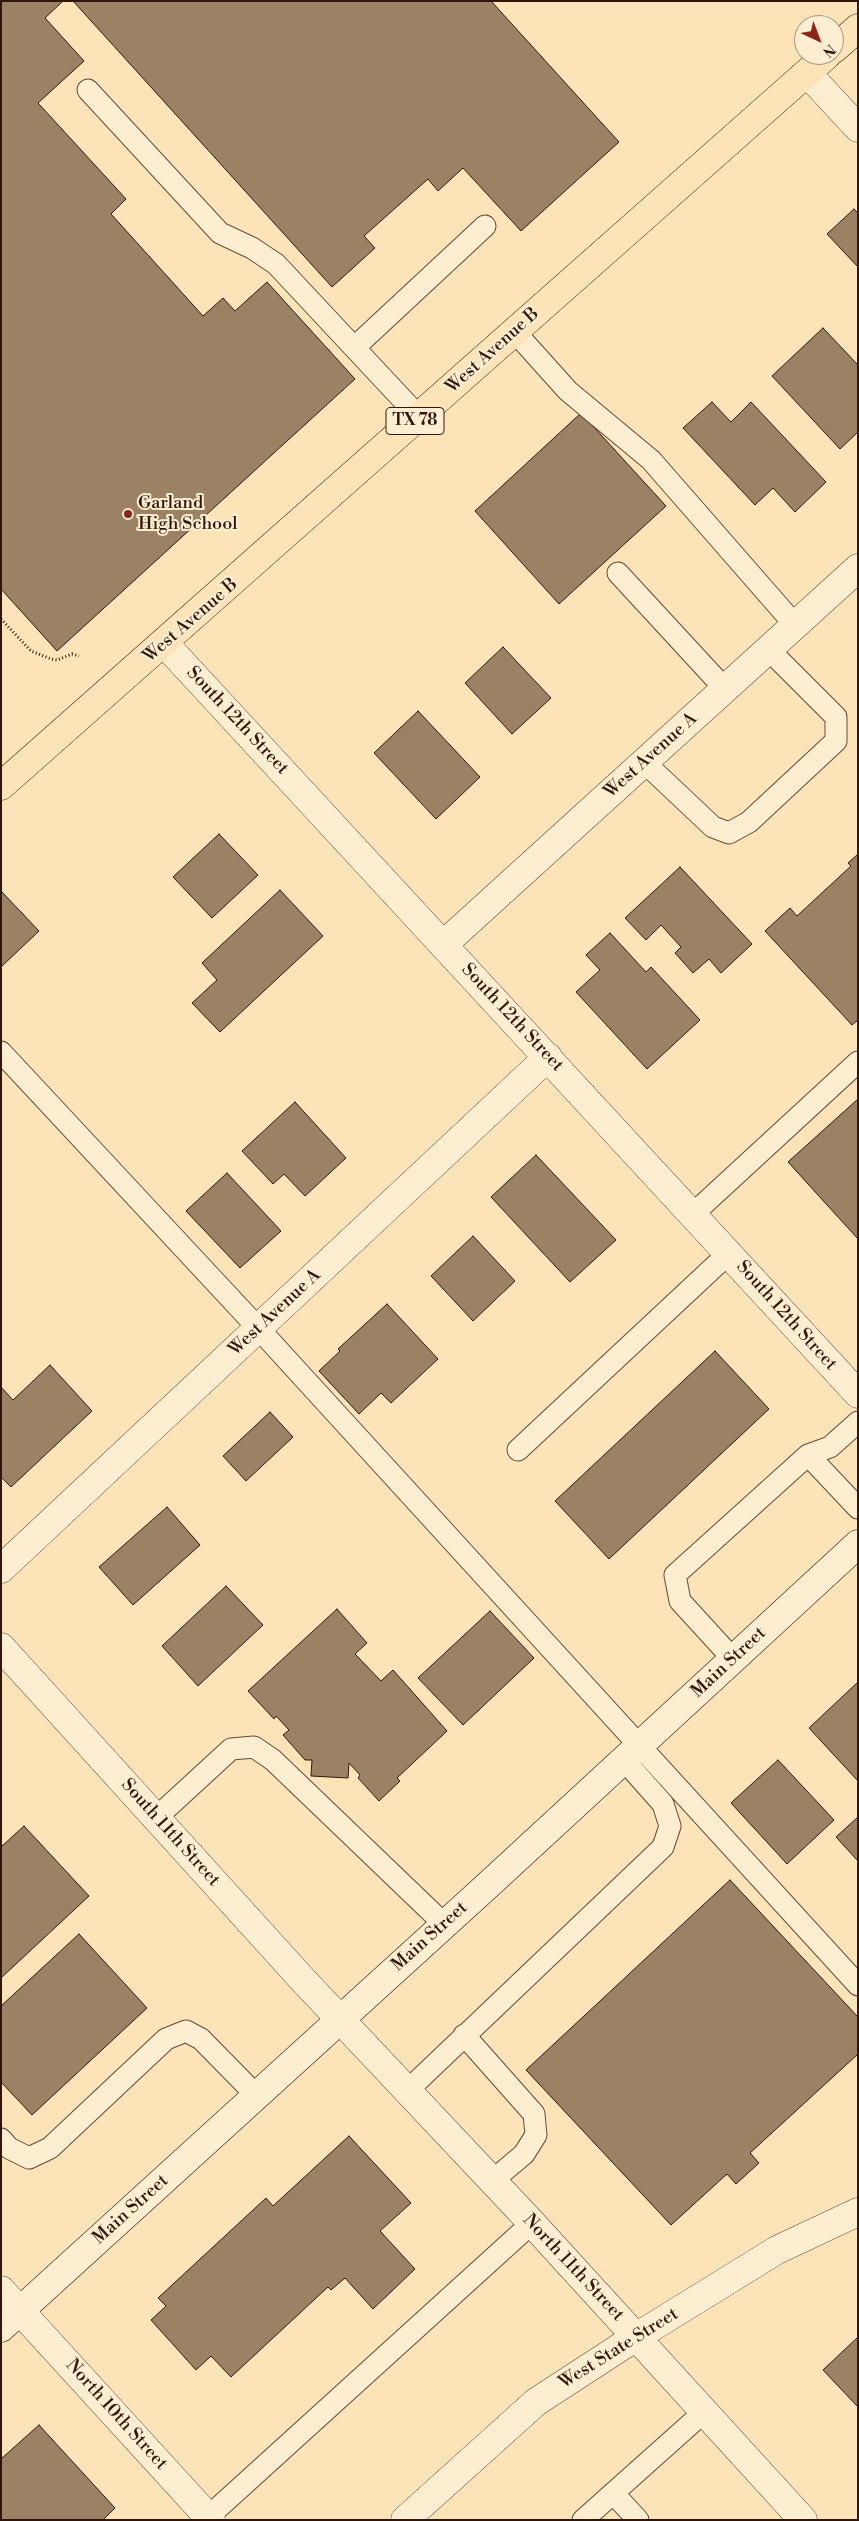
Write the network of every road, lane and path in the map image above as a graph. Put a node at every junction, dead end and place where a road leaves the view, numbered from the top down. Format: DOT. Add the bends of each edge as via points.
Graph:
graph roads {
  1 [pos="858,28"];
  2 [pos="844,40"];
  3 [pos="816,65"];
  4 [pos="807,73"];
  5 [pos="88,90"];
  6 [pos="858,128"];
  7 [pos="485,226"];
  8 [pos="515,332"];
  9 [pos="354,347"];
  10 [pos="419,417"];
  11 [pos="858,568"];
  12 [pos="618,573"];
  13 [pos="1,619"];
  14 [pos="795,625"];
  15 [pos="165,644"];
  16 [pos="768,649"];
  17 [pos="79,656"];
  18 [pos="725,689"];
  19 [pos="644,762"];
  20 [pos="1,786"];
  21 [pos="444,944"];
  22 [pos="1,1052"];
  23 [pos="548,1056"];
  24 [pos="858,1062"];
  25 [pos="693,1214"];
  26 [pos="729,1253"];
  27 [pos="259,1329"];
  28 [pos="858,1394"];
  29 [pos="858,1422"];
  30 [pos="518,1450"];
  31 [pos="808,1454"];
  32 [pos="858,1508"];
  33 [pos="858,1544"];
  34 [pos="1,1569"];
  35 [pos="1,1647"];
  36 [pos="733,1659"];
  37 [pos="632,1752"];
  38 [pos="157,1817"];
  39 [pos="445,1924"];
  40 [pos="858,1984"];
  41 [pos="341,2017"];
  42 [pos="464,2035"];
  43 [pos="408,2090"];
  44 [pos="257,2096"];
  45 [pos="1,2139"];
  46 [pos="492,2181"];
  47 [pos="858,2212"];
  48 [pos="532,2223"];
  49 [pos="1,2290"];
  50 [pos="11,2319"];
  51 [pos="636,2337"];
  52 [pos="704,2412"];
  53 [pos="613,2493"];
  54 [pos="210,2518"];
  55 [pos="405,2520"];
  56 [pos="583,2520"];
  57 [pos="638,2520"];
  58 [pos="803,2520"];
  1 -- 2 [label="main road"];
  3 -- 4 [label="main road, West Avenue B / TX 78"];
  4 -- 6 [label="street"];
  4 -- 8 [label="main road, West Avenue B / TX 78"];
  5 -- 9 [label="lane" via="220,233 276,264"];
  7 -- 9 [label="lane"];
  8 -- 10 [label="main road, West Avenue B / TX 78"];
  8 -- 14 [label="lane" via="568,391 651,460"];
  9 -- 10 [label="lane"];
  10 -- 15 [label="main road, West Avenue B / TX 78"];
  11 -- 14 [label="street, West Avenue A"];
  12 -- 18 [label="lane"];
  13 -- 17 [label="path" via="31,651 57,660 72,654"];
  14 -- 16 [label="street, West Avenue A"];
  15 -- 20 [label="main road, West Avenue B / TX 78"];
  15 -- 21 [label="street, South 12th Street"];
  16 -- 18 [label="street, West Avenue A"];
  16 -- 19 [label="lane" via="836,717 836,741 750,822 729,833 713,827"];
  18 -- 19 [label="street, West Avenue A"];
  19 -- 21 [label="street, West Avenue A"];
  21 -- 23 [label="street, South 12th Street"];
  22 -- 27 [label="lane"];
  23 -- 25 [label="street, South 12th Street"];
  23 -- 27 [label="street, West Avenue A"];
  24 -- 25 [label="lane"];
  25 -- 26 [label="street, South 12th Street"];
  26 -- 28 [label="street, South 12th Street"];
  26 -- 30 [label="lane"];
  27 -- 34 [label="street, West Avenue A"];
  27 -- 37 [label="lane" via="488,1581"];
  29 -- 31 [label="lane" via="830,1447"];
  31 -- 32 [label="lane"];
  31 -- 36 [label="lane" via="675,1575 680,1601"];
  33 -- 36 [label="street, Main Street"];
  35 -- 38 [label="street, South 11th Street"];
  36 -- 37 [label="street, Main Street"];
  37 -- 39 [label="street, Main Street"];
  37 -- 40 [label="lane"];
  37 -- 42 [label="lane" via="663,1804 670,1826 663,1847"];
  38 -- 39 [label="lane" via="231,1749 254,1747 273,1760"];
  38 -- 41 [label="street, South 11th Street" via="303,1980"];
  39 -- 41 [label="street, Main Street"];
  41 -- 43 [label="street, North 11th Street"];
  41 -- 44 [label="street, Main Street"];
  42 -- 43 [label="lane"];
  42 -- 46 [label="lane" via="534,2114 536,2135 524,2154"];
  43 -- 46 [label="street, North 11th Street"];
  44 -- 45 [label="lane" via="201,2039 186,2031 166,2039 50,2148 29,2158 9,2148"];
  44 -- 50 [label="street, Main Street"];
  46 -- 48 [label="street, North 11th Street"];
  47 -- 51 [label="street, West State Street" via="777,2250"];
  48 -- 51 [label="street, North 11th Street"];
  48 -- 54 [label="lane"];
  49 -- 50 [label="street, North 10th Street"];
  50 -- 54 [label="street, North 10th Street"];
  51 -- 52 [label="street, North 11th Street"];
  51 -- 55 [label="street, West State Street" via="536,2402"];
  52 -- 53 [label="lane"];
  52 -- 58 [label="street, North 11th Street"];
  53 -- 56 [label="lane"];
  53 -- 57 [label="lane"];
}
